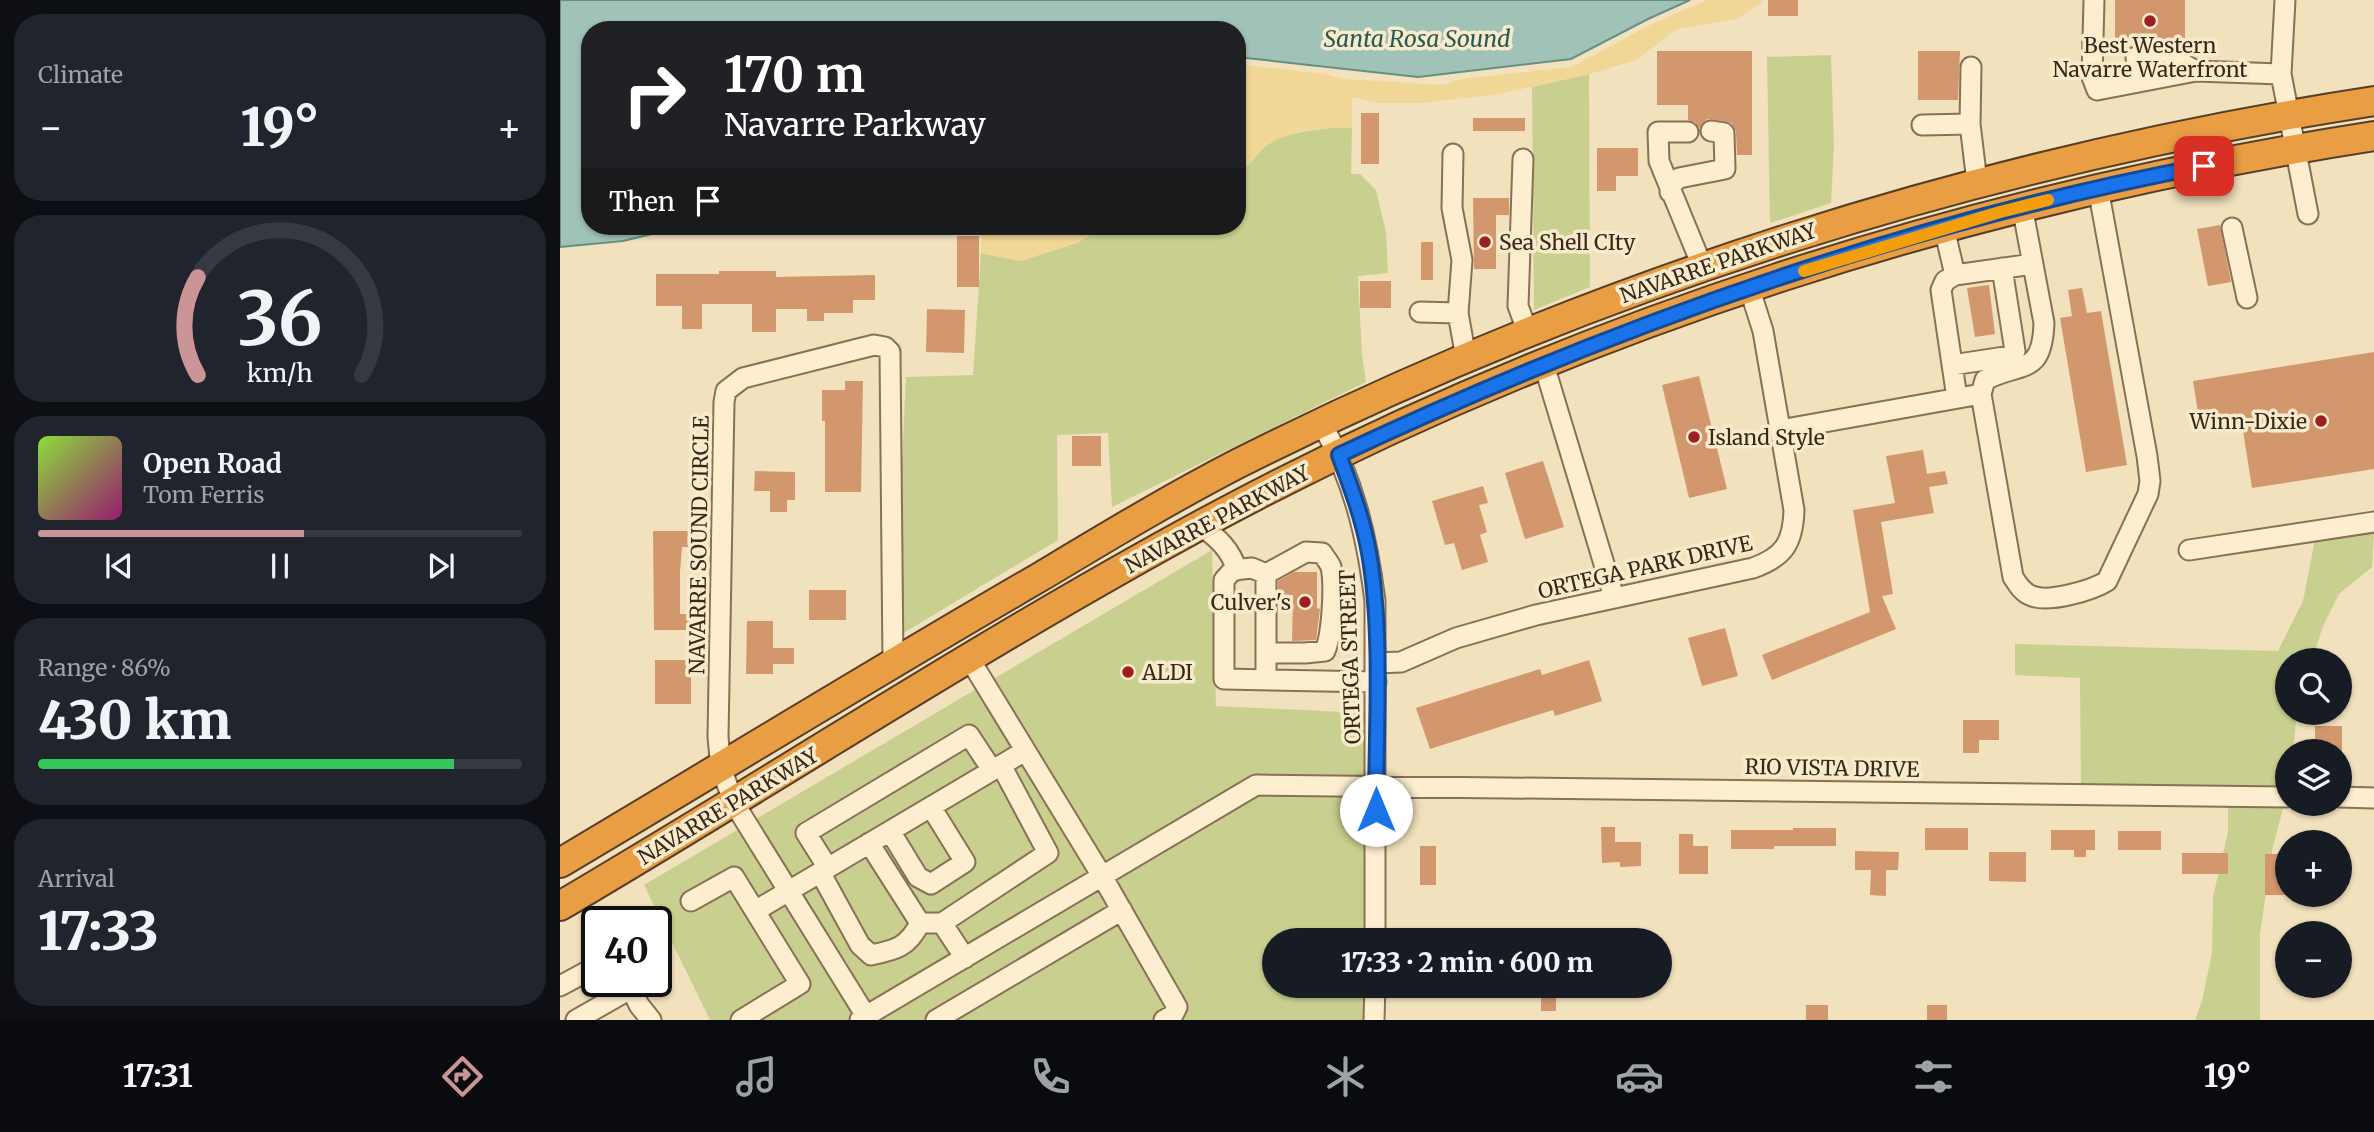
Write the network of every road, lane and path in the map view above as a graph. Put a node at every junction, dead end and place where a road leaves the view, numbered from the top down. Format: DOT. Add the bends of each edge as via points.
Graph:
graph roads {
  1 [pos="2094,0"];
  2 [pos="2285,0"];
  3 [pos="1971,66"];
  4 [pos="2196,71"];
  5 [pos="2281,74"];
  6 [pos="2139,82"];
  7 [pos="2374,101"];
  8 [pos="2288,114"];
  9 [pos="1970,124"];
  10 [pos="1923,125"];
  11 [pos="1711,131"];
  12 [pos="1688,132"];
  13 [pos="2374,136"];
  14 [pos="2295,148"];
  15 [pos="1452,154"];
  16 [pos="1522,159"];
  17 [pos="2042,166"];
  18 [pos="1977,182"];
  19 [pos="2098,188"];
  20 [pos="1670,192"];
  21 [pos="2026,205"];
  22 [pos="2308,214"];
  23 [pos="1951,226"];
  24 [pos="2232,228"];
  25 [pos="2033,264"];
  26 [pos="1704,266"];
  27 [pos="2002,268"];
  28 [pos="1955,275"];
  29 [pos="1749,287"];
  30 [pos="2247,298"];
  31 [pos="1420,312"];
  32 [pos="1458,313"];
  33 [pos="1528,333"];
  34 [pos="1466,358"];
  35 [pos="1544,365"];
  36 [pos="1952,365"];
  37 [pos="1981,394"];
  38 [pos="1957,398"];
  39 [pos="1322,424"];
  40 [pos="1780,430"];
  41 [pos="1339,455"];
  42 [pos="2374,522"];
  43 [pos="1201,526"];
  44 [pos="2189,550"];
  45 [pos="1237,570"];
  46 [pos="1266,574"];
  47 [pos="1614,597"];
  48 [pos="1266,653"];
  49 [pos="969,658"];
  50 [pos="893,664"];
  51 [pos="1376,673"];
  52 [pos="1266,680"];
  53 [pos="1025,751"];
  54 [pos="721,768"];
  55 [pos="996,768"];
  56 [pos="1376,785"];
  57 [pos="2275,797"];
  58 [pos="2352,797"];
  59 [pos="2374,798"];
  60 [pos="734,803"];
  61 [pos="931,807"];
  62 [pos="890,831"];
  63 [pos="869,843"];
  64 [pos="560,863"];
  65 [pos="824,870"];
  66 [pos="1102,876"];
  67 [pos="788,890"];
  68 [pos="691,901"];
  69 [pos="560,906"];
  70 [pos="1122,910"];
  71 [pos="755,911"];
  72 [pos="920,923"];
  73 [pos="942,923"];
  74 [pos="1375,928"];
  75 [pos="965,958"];
  76 [pos="581,975"];
  77 [pos="560,986"];
  78 [pos="611,997"];
  79 [pos="635,997"];
  80 [pos="1375,998"];
  81 [pos="865,1019"];
  82 [pos="576,1020"];
  83 [pos="651,1020"];
  84 [pos="741,1020"];
  85 [pos="936,1020"];
  86 [pos="1164,1020"];
  87 [pos="1374,1020"];
  1 -- 6 [label="street" via="2092,77 2096,90"];
  2 -- 5 [label="street"];
  3 -- 9 [label="street"];
  4 -- 5 [label="street"];
  4 -- 6 [label="street"];
  4 -- 6 [label="street" via="2164,57 2136,57"];
  5 -- 8 [label="street"];
  7 -- 8 [label="highway, NAVARRE PARKWAY"];
  8 -- 14 [label="street"];
  8 -- 17 [label="highway, NAVARRE PARKWAY"];
  9 -- 10 [label="street"];
  9 -- 18 [label="street"];
  11 -- 20 [label="street" via="1724,133 1725,169 1679,178"];
  12 -- 20 [label="street" via="1658,132 1659,161"];
  13 -- 14 [label="highway, NAVARRE PARKWAY"];
  14 -- 19 [label="highway, NAVARRE PARKWAY"];
  14 -- 22 [label="street"];
  15 -- 32 [label="street" via="1452,208 1462,260"];
  16 -- 33 [label="street" via="1518,306"];
  17 -- 18 [label="highway, NAVARRE PARKWAY"];
  17 -- 21 [label="highway"];
  18 -- 23 [label="highway" via="1977,200"];
  18 -- 26 [label="highway, NAVARRE PARKWAY"];
  19 -- 21 [label="highway, NAVARRE PARKWAY"];
  19 -- 37 [label="street" via="2150,481 2107,581 2048,599 2020,589 2013,577"];
  20 -- 26 [label="street"];
  21 -- 23 [label="highway, NAVARRE PARKWAY"];
  21 -- 25 [label="street"];
  23 -- 28 [label="street"];
  23 -- 29 [label="highway, NAVARRE PARKWAY"];
  24 -- 30 [label="street"];
  25 -- 27 [label="street"];
  25 -- 37 [label="street" via="2044,323 2039,355 2031,364 1984,380"];
  26 -- 33 [label="highway, NAVARRE PARKWAY"];
  27 -- 28 [label="street"];
  27 -- 36 [label="street" via="2015,351 2011,356"];
  28 -- 36 [label="street" via="1941,290"];
  29 -- 35 [label="highway, NAVARRE PARKWAY"];
  29 -- 40 [label="street, ORTEGA PARK DRIVE" via="1763,331"];
  31 -- 32 [label="street"];
  32 -- 34 [label="street"];
  33 -- 34 [label="highway, NAVARRE PARKWAY"];
  34 -- 39 [label="highway, NAVARRE PARKWAY"];
  35 -- 41 [label="highway, NAVARRE PARKWAY"];
  35 -- 47 [label="street"];
  36 -- 38 [label="street"];
  37 -- 38 [label="street"];
  38 -- 40 [label="street"];
  39 -- 41 [label="street, ORTEGA STREET"];
  39 -- 50 [label="highway, NAVARRE PARKWAY" via="1236,465"];
  40 -- 47 [label="street, ORTEGA PARK DRIVE" via="1794,510 1789,540 1781,554 1753,568"];
  41 -- 43 [label="highway, NAVARRE PARKWAY"];
  41 -- 51 [label="street, ORTEGA STREET" via="1369,552"];
  42 -- 44 [label="street"];
  43 -- 45 [label="street" via="1232,554"];
  43 -- 49 [label="highway, NAVARRE PARKWAY"];
  45 -- 46 [label="street" via="1252,568"];
  45 -- 52 [label="street, ORTEGA PARK DRIVE" via="1224,580 1224,679"];
  46 -- 48 [label="street"];
  46 -- 48 [label="street" via="1306,552 1322,553 1331,565 1332,582 1325,651"];
  47 -- 51 [label="street, ORTEGA PARK DRIVE" via="1456,638"];
  48 -- 52 [label="street"];
  49 -- 53 [label="street"];
  49 -- 60 [label="highway, NAVARRE PARKWAY"];
  50 -- 54 [label="highway, NAVARRE PARKWAY"];
  50 -- 54 [label="street, NAVARRE SOUND CIRCLE" via="890,352 874,345 743,377 726,391 724,402"];
  51 -- 52 [label="street, ORTEGA PARK DRIVE"];
  51 -- 56 [label="street, ORTEGA STREET"];
  53 -- 55 [label="street"];
  53 -- 66 [label="street"];
  54 -- 60 [label="street"];
  54 -- 64 [label="highway, NAVARRE PARKWAY"];
  55 -- 61 [label="street"];
  55 -- 65 [label="street" via="969,735 806,833"];
  55 -- 73 [label="street" via="1048,853"];
  56 -- 57 [label="street, RIO VISTA DRIVE"];
  56 -- 66 [label="street, RIO VISTA DRIVE" via="1256,785"];
  56 -- 74 [label="street, ORTEGA STREET"];
  58 -- 59 [label="street"];
  60 -- 67 [label="street"];
  60 -- 69 [label="highway, NAVARRE PARKWAY"];
  61 -- 62 [label="street"];
  61 -- 62 [label="street" via="965,862 930,884 918,877"];
  62 -- 63 [label="street"];
  63 -- 65 [label="street"];
  63 -- 72 [label="street"];
  65 -- 67 [label="street"];
  65 -- 72 [label="street" via="860,945 871,954 895,951 913,938"];
  66 -- 70 [label="street"];
  66 -- 75 [label="street, RIO VISTA DRIVE"];
  67 -- 71 [label="street"];
  67 -- 81 [label="street"];
  68 -- 71 [label="street" via="734,877"];
  70 -- 85 [label="street"];
  70 -- 86 [label="street" via="1177,1007"];
  71 -- 84 [label="street" via="800,984"];
  72 -- 73 [label="street"];
  73 -- 75 [label="street"];
  75 -- 81 [label="street, RIO VISTA DRIVE"];
  76 -- 77 [label="street"];
  78 -- 82 [label="street"];
  79 -- 83 [label="street"];
  80 -- 87 [label="street"];
}
